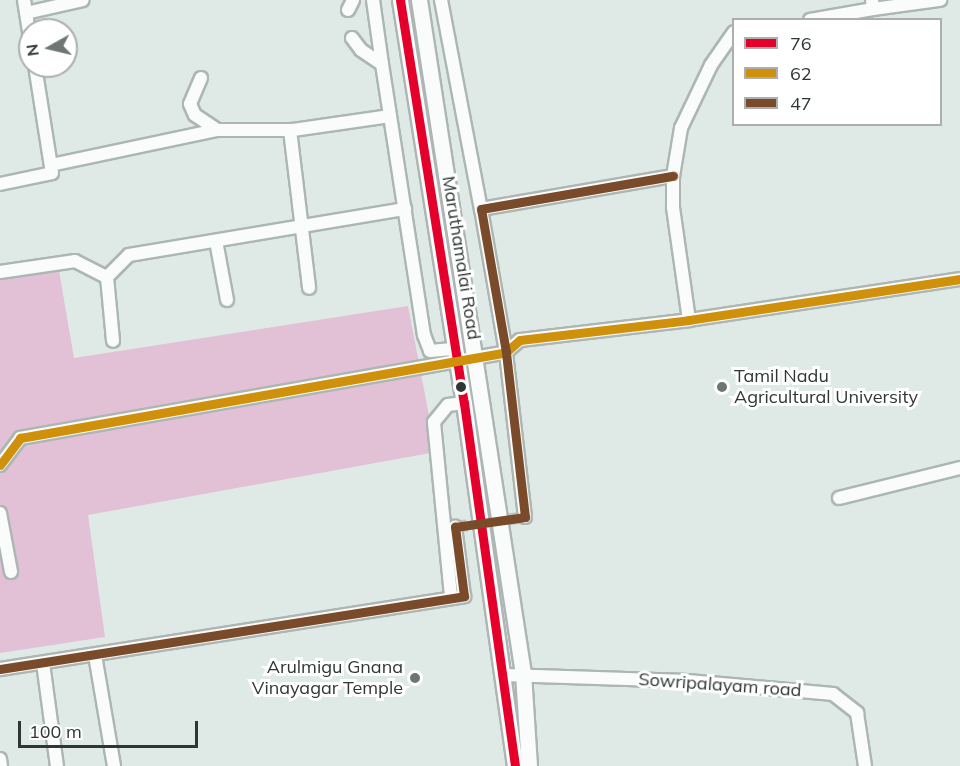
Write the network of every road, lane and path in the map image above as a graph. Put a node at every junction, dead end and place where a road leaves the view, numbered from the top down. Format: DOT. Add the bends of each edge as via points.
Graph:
graph roads {
  1 [pos="24,0"];
  2 [pos="83,0"];
  3 [pos="373,0"];
  4 [pos="400,0"];
  5 [pos="419,0"];
  6 [pos="441,0"];
  7 [pos="940,0"];
  8 [pos="873,5"];
  9 [pos="26,13"];
  10 [pos="27,18"];
  11 [pos="818,18"];
  12 [pos="732,35"];
  13 [pos="352,38"];
  14 [pos="382,64"];
  15 [pos="37,78"];
  16 [pos="201,78"];
  17 [pos="390,116"];
  18 [pos="217,130"];
  19 [pos="290,130"];
  20 [pos="51,165"];
  21 [pos="673,176"];
  22 [pos="0,184"];
  23 [pos="405,209"];
  24 [pos="481,209"];
  25 [pos="301,226"];
  26 [pos="216,241"];
  27 [pos="0,272"];
  28 [pos="107,277"];
  29 [pos="960,279"];
  30 [pos="309,288"];
  31 [pos="227,300"];
  32 [pos="689,320"];
  33 [pos="113,341"];
  34 [pos="506,352"];
  35 [pos="456,354"];
  36 [pos="477,357"];
  37 [pos="464,403"];
  38 [pos="0,465"];
  39 [pos="960,468"];
  40 [pos="838,498"];
  41 [pos="0,513"];
  42 [pos="525,517"];
  43 [pos="455,527"];
  44 [pos="11,572"];
  45 [pos="451,596"];
  46 [pos="95,655"];
  47 [pos="43,663"];
  48 [pos="0,669"];
  49 [pos="523,673"];
  50 [pos="505,675"];
  51 [pos="0,759"];
  52 [pos="1,766"];
  53 [pos="57,766"];
  54 [pos="114,766"];
  55 [pos="515,766"];
  56 [pos="529,766"];
  57 [pos="865,766"];
  1 -- 9 [label="street"];
  2 -- 9 [label="street"];
  3 -- 14 [label="street"];
  4 -- 35 [label="main road, Maruthamalai Road"];
  5 -- 36 [label="main road, Maruthamalai Road"];
  6 -- 24 [label="street"];
  7 -- 8 [label="street"];
  8 -- 11 [label="street"];
  9 -- 10 [label="street"];
  12 -- 21 [label="street" via="711,65 681,128"];
  13 -- 14 [label="street" via="361,50"];
  14 -- 17 [label="street"];
  15 -- 20 [label="street"];
  16 -- 18 [label="street" via="190,104 195,115"];
  17 -- 19 [label="street"];
  17 -- 23 [label="street"];
  18 -- 19 [label="street"];
  18 -- 20 [label="street"];
  19 -- 25 [label="street"];
  20 -- 22 [label="street" via="52,173"];
  21 -- 24 [label="street"];
  21 -- 32 [label="street"];
  23 -- 25 [label="street"];
  23 -- 35 [label="street" via="430,351"];
  24 -- 34 [label="street"];
  25 -- 26 [label="street"];
  25 -- 30 [label="street"];
  26 -- 28 [label="street" via="129,255"];
  26 -- 31 [label="street"];
  27 -- 28 [label="street" via="75,261"];
  28 -- 33 [label="street"];
  29 -- 32 [label="street"];
  32 -- 34 [label="street" via="520,340"];
  34 -- 36 [label="street"];
  34 -- 42 [label="street"];
  35 -- 36 [label="street"];
  35 -- 37 [label="main road, Maruthamalai Road"];
  35 -- 38 [label="street" via="20,438"];
  36 -- 49 [label="main road, Maruthamalai Road"];
  37 -- 45 [label="street" via="448,405 434,422"];
  37 -- 50 [label="main road, Maruthamalai Road"];
  39 -- 40 [label="street"];
  41 -- 44 [label="street"];
  43 -- 45 [label="street" via="464,596"];
  45 -- 46 [label="street"];
  46 -- 47 [label="street"];
  46 -- 54 [label="street"];
  47 -- 48 [label="street"];
  47 -- 53 [label="street"];
  49 -- 50 [label="street, Sowripalayam road"];
  49 -- 56 [label="main road, Maruthamalai Road"];
  49 -- 57 [label="street, Sowripalayam road" via="687,681 833,694 857,713"];
  50 -- 55 [label="main road, Maruthamalai Road"];
  51 -- 52 [label="street"];
}
